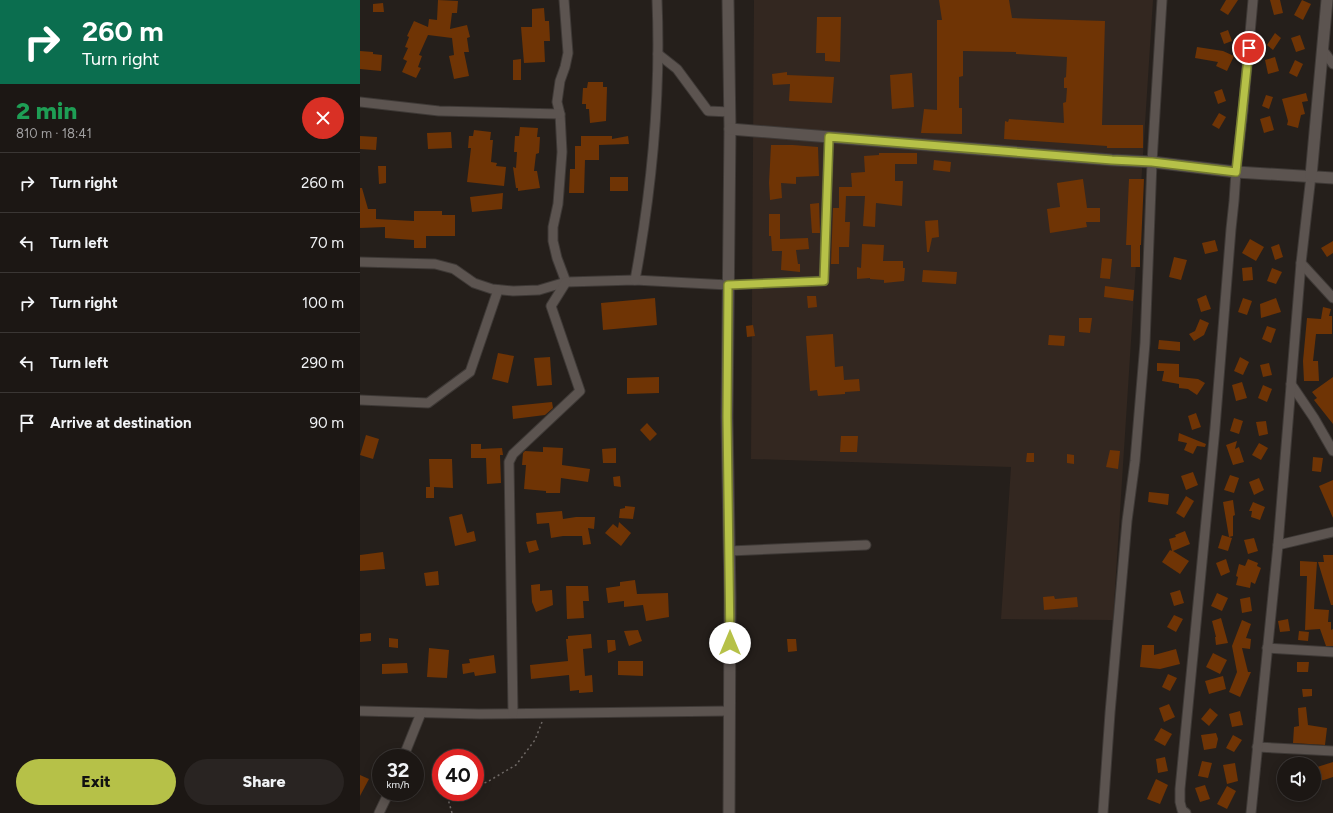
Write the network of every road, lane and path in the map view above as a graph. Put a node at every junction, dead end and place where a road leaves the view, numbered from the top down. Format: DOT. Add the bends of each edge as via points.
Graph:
graph roads {
  1 [pos="564,0"];
  2 [pos="657,0"];
  3 [pos="728,0"];
  4 [pos="1162,0"];
  5 [pos="1253,0"];
  6 [pos="1327,0"];
  7 [pos="1323,50"];
  8 [pos="658,54"];
  9 [pos="1333,64"];
  10 [pos="360,102"];
  11 [pos="730,112"];
  12 [pos="560,114"];
  13 [pos="730,129"];
  14 [pos="829,137"];
  15 [pos="1152,162"];
  16 [pos="1236,172"];
  17 [pos="1311,176"];
  18 [pos="1333,178"];
  19 [pos="360,262"];
  20 [pos="1301,262"];
  21 [pos="635,280"];
  22 [pos="566,282"];
  23 [pos="728,285"];
  24 [pos="498,290"];
  25 [pos="1333,298"];
  26 [pos="1291,384"];
  27 [pos="360,400"];
  28 [pos="1333,451"];
  29 [pos="1333,532"];
  30 [pos="866,544"];
  31 [pos="1278,545"];
  32 [pos="729,551"];
  33 [pos="1267,648"];
  34 [pos="1333,652"];
  35 [pos="360,711"];
  36 [pos="730,711"];
  37 [pos="421,713"];
  38 [pos="513,713"];
  39 [pos="545,713"];
  40 [pos="1257,747"];
  41 [pos="407,749"];
  42 [pos="1333,751"];
  43 [pos="484,783"];
  44 [pos="385,801"];
  45 [pos="449,801"];
  46 [pos="379,813"];
  47 [pos="452,813"];
  48 [pos="729,813"];
  49 [pos="1103,813"];
  50 [pos="1186,813"];
  51 [pos="1251,813"];
  1 -- 12 [label="street" via="568,53 557,102"];
  2 -- 8 [label="street"];
  3 -- 11 [label="street"];
  4 -- 15 [label="street"];
  5 -- 16 [label="street"];
  6 -- 7 [label="street"];
  7 -- 9 [label="street"];
  7 -- 17 [label="street"];
  8 -- 11 [label="street" via="680,73 708,111"];
  8 -- 21 [label="street" via="656,123 643,237"];
  10 -- 12 [label="street" via="439,111"];
  11 -- 13 [label="street"];
  12 -- 22 [label="street" via="562,152 552,241"];
  13 -- 14 [label="street"];
  13 -- 23 [label="street"];
  14 -- 15 [label="street"];
  14 -- 23 [label="street" via="824,281"];
  15 -- 16 [label="street"];
  15 -- 49 [label="street" via="1144,343 1135,461 1110,706"];
  16 -- 17 [label="street"];
  16 -- 50 [label="street" via="1215,428 1180,789 1180,802 1182,810"];
  17 -- 18 [label="street"];
  17 -- 20 [label="street"];
  19 -- 24 [label="street" via="435,264 454,269 474,283"];
  20 -- 25 [label="street"];
  20 -- 26 [label="street"];
  21 -- 22 [label="street"];
  21 -- 23 [label="street"];
  22 -- 24 [label="street" via="539,290"];
  22 -- 38 [label="street" via="551,306 580,392 513,454 509,462"];
  23 -- 32 [label="street"];
  24 -- 27 [label="street" via="470,372 428,403"];
  26 -- 28 [label="street"];
  26 -- 31 [label="street"];
  29 -- 31 [label="street"];
  30 -- 32 [label="street"];
  31 -- 33 [label="street"];
  32 -- 36 [label="street"];
  33 -- 34 [label="street"];
  33 -- 40 [label="street"];
  35 -- 37 [label="street"];
  36 -- 39 [label="street"];
  36 -- 48 [label="street"];
  37 -- 38 [label="street"];
  37 -- 41 [label="street"];
  38 -- 39 [label="street"];
  39 -- 43 [label="path" via="535,740 516,766"];
  40 -- 42 [label="street"];
  40 -- 51 [label="street"];
  44 -- 46 [label="street"];
  45 -- 47 [label="path"];
}
